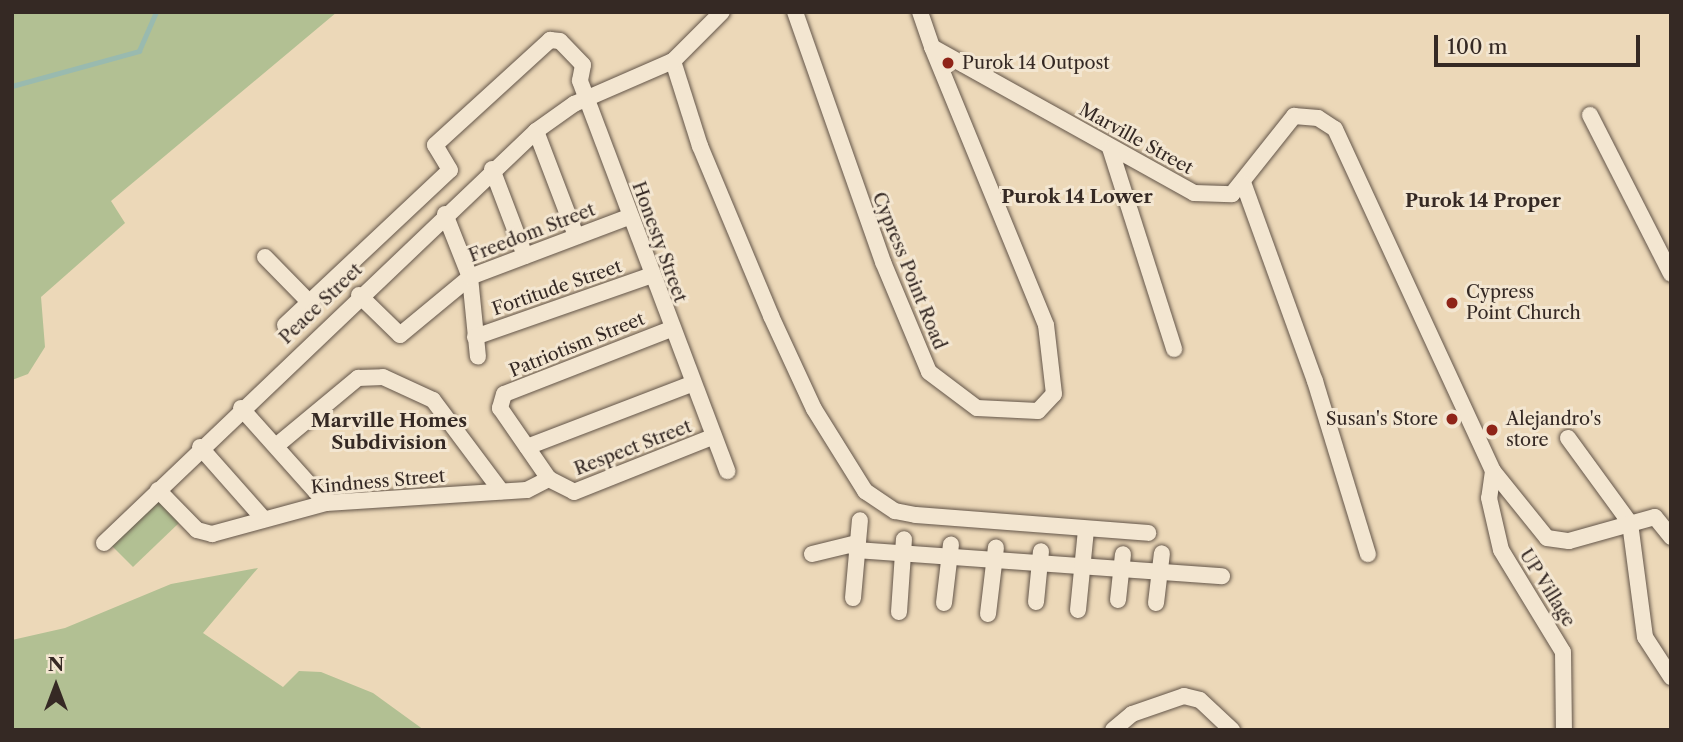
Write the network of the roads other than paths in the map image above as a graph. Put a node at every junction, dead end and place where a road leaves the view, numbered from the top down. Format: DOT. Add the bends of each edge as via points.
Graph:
graph roads {
  1 [pos="722,12"];
  2 [pos="795,12"];
  3 [pos="920,12"];
  4 [pos="932,47"];
  5 [pos="673,61"];
  6 [pos="580,101"];
  7 [pos="1590,116"];
  8 [pos="536,131"];
  9 [pos="1110,148"];
  10 [pos="492,169"];
  11 [pos="1244,185"];
  12 [pos="444,214"];
  13 [pos="629,216"];
  14 [pos="576,236"];
  15 [pos="525,256"];
  16 [pos="265,257"];
  17 [pos="1671,274"];
  18 [pos="652,275"];
  19 [pos="470,277"];
  20 [pos="330,283"];
  21 [pos="354,299"];
  22 [pos="309,302"];
  23 [pos="285,325"];
  24 [pos="671,329"];
  25 [pos="475,337"];
  26 [pos="1174,349"];
  27 [pos="478,358"];
  28 [pos="691,384"];
  29 [pos="241,408"];
  30 [pos="712,437"];
  31 [pos="1568,438"];
  32 [pos="276,446"];
  33 [pos="200,447"];
  34 [pos="527,447"];
  35 [pos="727,471"];
  36 [pos="1493,471"];
  37 [pos="539,485"];
  38 [pos="158,489"];
  39 [pos="501,491"];
  40 [pos="326,503"];
  41 [pos="262,517"];
  42 [pos="860,520"];
  43 [pos="1630,523"];
  44 [pos="1086,530"];
  45 [pos="1147,533"];
  46 [pos="1671,537"];
  47 [pos="104,543"];
  48 [pos="904,546"];
  49 [pos="856,547"];
  50 [pos="950,550"];
  51 [pos="1162,553"];
  52 [pos="812,554"];
  53 [pos="995,554"];
  54 [pos="1368,554"];
  55 [pos="1041,557"];
  56 [pos="1123,562"];
  57 [pos="1083,566"];
  58 [pos="1159,572"];
  59 [pos="1222,576"];
  60 [pos="853,598"];
  61 [pos="1118,600"];
  62 [pos="1036,602"];
  63 [pos="944,603"];
  64 [pos="1156,603"];
  65 [pos="1078,610"];
  66 [pos="899,612"];
  67 [pos="988,614"];
  68 [pos="1671,677"];
  69 [pos="1113,730"];
  70 [pos="1232,730"];
  71 [pos="1564,730"];
  1 -- 5 [label="street"];
  2 -- 4 [label="street, Cypress Point Road" via="883,262 929,372 977,408 1038,411 1054,394 1046,325"];
  3 -- 4 [label="street"];
  4 -- 9 [label="street, Marville Street"];
  5 -- 6 [label="street"];
  5 -- 44 [label="street" via="700,146 771,316 819,419 865,491 895,511 916,515"];
  6 -- 8 [label="street, Peace Street"];
  6 -- 13 [label="street, Honesty Street"];
  6 -- 20 [label="street, Honesty Street" via="583,65 560,41 550,40 435,145 450,170"];
  7 -- 17 [label="street"];
  8 -- 10 [label="street, Peace Street"];
  8 -- 14 [label="street"];
  9 -- 11 [label="street, Marville Street" via="1194,193 1232,194"];
  9 -- 26 [label="street"];
  10 -- 12 [label="street, Peace Street"];
  10 -- 15 [label="street"];
  11 -- 36 [label="street" via="1294,116 1318,118 1335,129"];
  11 -- 54 [label="street" via="1315,381"];
  12 -- 19 [label="street, Fortitude Street"];
  12 -- 21 [label="street, Peace Street"];
  13 -- 14 [label="street, Freedom Street"];
  13 -- 18 [label="street, Honesty Street"];
  14 -- 15 [label="street, Freedom Street"];
  15 -- 19 [label="street, Freedom Street"];
  16 -- 22 [label="street"];
  18 -- 24 [label="street, Honesty Street"];
  18 -- 25 [label="street, Fortitude Street"];
  19 -- 21 [label="street, Freedom Street" via="400,335"];
  19 -- 25 [label="street, Fortitude Street"];
  20 -- 21 [label="street"];
  20 -- 22 [label="street"];
  21 -- 29 [label="street, Peace Street"];
  22 -- 23 [label="street"];
  24 -- 28 [label="street, Honesty Street"];
  24 -- 34 [label="street, Patriotism Street" via="499,400"];
  25 -- 27 [label="street, Fortitude Street"];
  28 -- 30 [label="street, Honesty Street"];
  28 -- 34 [label="street"];
  29 -- 32 [label="street"];
  29 -- 33 [label="street, Peace Street"];
  30 -- 35 [label="street, Honesty Street"];
  30 -- 37 [label="street, Respect Street" via="584,490"];
  31 -- 43 [label="street"];
  32 -- 39 [label="street" via="358,378 383,377 433,400"];
  32 -- 40 [label="street"];
  33 -- 38 [label="street, Peace Street"];
  33 -- 41 [label="street"];
  34 -- 37 [label="street"];
  36 -- 43 [label="street" via="1547,538 1569,541"];
  36 -- 71 [label="street, UP Village" via="1489,498 1501,550 1563,652"];
  37 -- 39 [label="street, Kindness Street"];
  38 -- 41 [label="street, Kindness Street" via="197,530 212,534"];
  38 -- 47 [label="street, Peace Street"];
  39 -- 40 [label="street, Kindness Street"];
  40 -- 41 [label="street, Kindness Street"];
  42 -- 49 [label="street"];
  43 -- 46 [label="street" via="1658,517"];
  43 -- 68 [label="street" via="1645,637"];
  44 -- 45 [label="street"];
  44 -- 57 [label="street"];
  48 -- 49 [label="street"];
  48 -- 50 [label="street"];
  48 -- 66 [label="street"];
  49 -- 52 [label="street"];
  49 -- 60 [label="street"];
  50 -- 53 [label="street"];
  50 -- 63 [label="street"];
  51 -- 58 [label="street"];
  53 -- 55 [label="street"];
  53 -- 67 [label="street"];
  55 -- 57 [label="street"];
  55 -- 62 [label="street"];
  56 -- 57 [label="street"];
  56 -- 58 [label="street"];
  56 -- 61 [label="street"];
  57 -- 65 [label="street"];
  58 -- 59 [label="street"];
  58 -- 64 [label="street"];
  69 -- 70 [label="street" via="1167,699 1193,696"];
}
